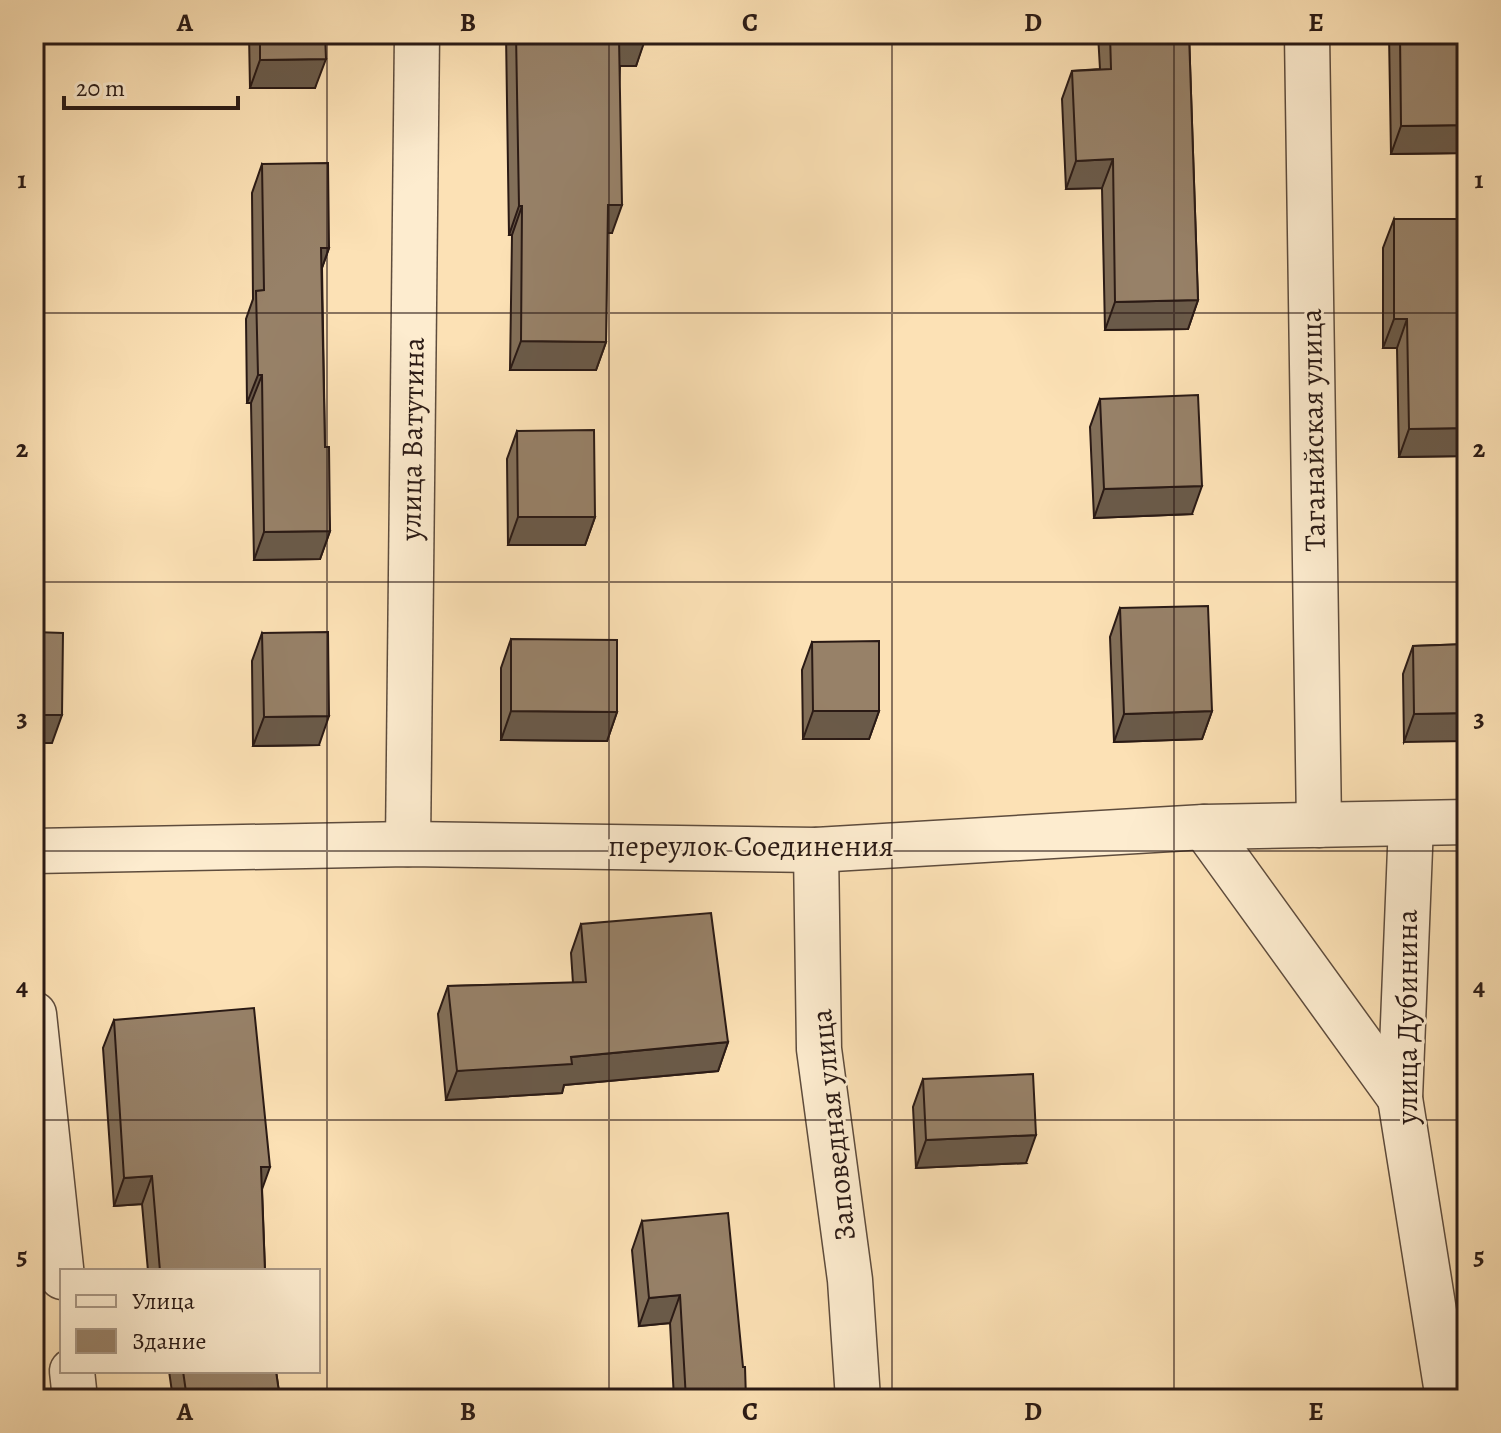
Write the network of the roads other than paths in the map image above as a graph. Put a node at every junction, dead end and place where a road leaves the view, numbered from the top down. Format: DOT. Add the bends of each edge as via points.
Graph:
graph roads {
  1 [pos="417,34"];
  2 [pos="1307,34"];
  3 [pos="1467,822"];
  4 [pos="1411,824"];
  5 [pos="1319,825"];
  6 [pos="1204,827"];
  7 [pos="408,844"];
  8 [pos="816,850"];
  9 [pos="34,851"];
  10 [pos="34,1014"];
  11 [pos="1400,1098"];
  12 [pos="61,1269"];
  13 [pos="72,1373"];
  14 [pos="75,1399"];
  15 [pos="858,1399"];
  16 [pos="1448,1399"];
  1 -- 7 [label="street, улица Ватутина"];
  2 -- 5 [label="street, Таганайская улица"];
  3 -- 4 [label="street, переулок Соединения"];
  4 -- 5 [label="street, переулок Соединения"];
  4 -- 11 [label="street, улица Дубинина"];
  5 -- 6 [label="street, переулок Соединения"];
  6 -- 8 [label="street, переулок Соединения"];
  6 -- 11 [label="street"];
  7 -- 8 [label="street, переулок Соединения"];
  7 -- 9 [label="street, переулок Соединения"];
  8 -- 15 [label="street, Заповедная улица" via="819,1049 850,1280"];
  10 -- 12 [label="street"];
  11 -- 16 [label="street, улица Дубинина"];
  13 -- 14 [label="street"];
}
